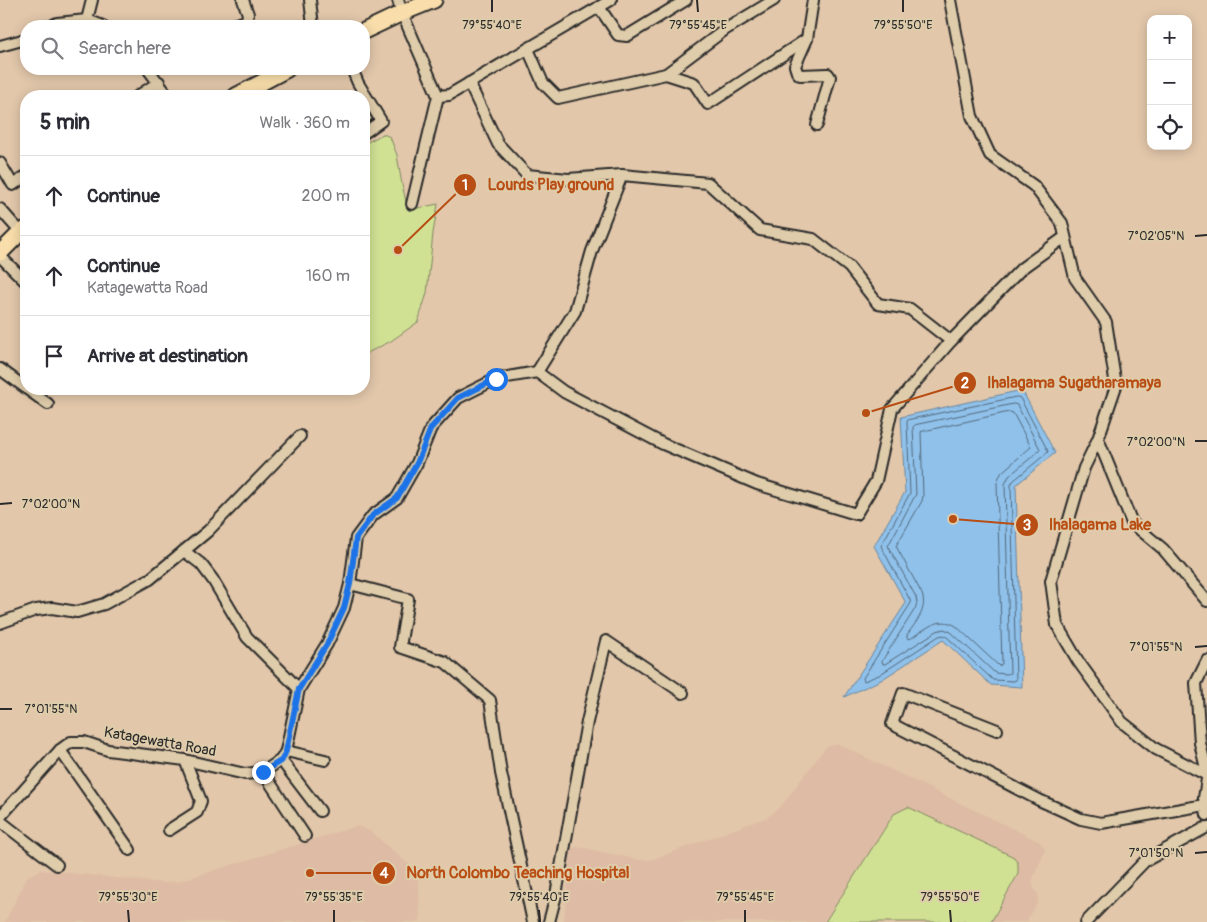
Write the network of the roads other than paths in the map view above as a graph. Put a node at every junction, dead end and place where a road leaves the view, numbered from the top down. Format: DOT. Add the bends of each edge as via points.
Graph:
graph roads {
  1 [pos="92,0"];
  2 [pos="243,0"];
  3 [pos="310,0"];
  4 [pos="434,0"];
  5 [pos="611,0"];
  6 [pos="686,0"];
  7 [pos="774,0"];
  8 [pos="814,0"];
  9 [pos="950,0"];
  10 [pos="400,7"];
  11 [pos="599,7"];
  12 [pos="87,20"];
  13 [pos="247,20"];
  14 [pos="312,20"];
  15 [pos="370,27"];
  16 [pos="807,39"];
  17 [pos="20,41"];
  18 [pos="0,46"];
  19 [pos="528,48"];
  20 [pos="666,74"];
  21 [pos="153,75"];
  22 [pos="276,75"];
  23 [pos="354,75"];
  24 [pos="158,82"];
  25 [pos="469,82"];
  26 [pos="147,90"];
  27 [pos="164,90"];
  28 [pos="247,90"];
  29 [pos="362,90"];
  30 [pos="438,96"];
  31 [pos="370,103"];
  32 [pos="818,125"];
  33 [pos="370,129"];
  34 [pos="0,163"];
  35 [pos="622,175"];
  36 [pos="20,180"];
  37 [pos="412,204"];
  38 [pos="0,209"];
  39 [pos="20,229"];
  40 [pos="20,235"];
  41 [pos="1065,238"];
  42 [pos="0,255"];
  43 [pos="20,276"];
  44 [pos="951,341"];
  45 [pos="0,369"];
  46 [pos="537,372"];
  47 [pos="20,384"];
  48 [pos="35,395"];
  49 [pos="48,404"];
  50 [pos="300,436"];
  51 [pos="1098,439"];
  52 [pos="184,551"];
  53 [pos="350,584"];
  54 [pos="1207,601"];
  55 [pos="0,623"];
  56 [pos="1207,661"];
  57 [pos="299,689"];
  58 [pos="683,693"];
  59 [pos="997,730"];
  60 [pos="60,750"];
  61 [pos="284,756"];
  62 [pos="185,760"];
  63 [pos="325,760"];
  64 [pos="263,772"];
  65 [pos="1207,776"];
  66 [pos="1206,810"];
  67 [pos="320,811"];
  68 [pos="0,819"];
  69 [pos="1207,827"];
  70 [pos="168,830"];
  71 [pos="305,836"];
  72 [pos="130,850"];
  73 [pos="57,864"];
  74 [pos="533,922"];
  75 [pos="549,922"];
  76 [pos="1086,922"];
  1 -- 12 [label="street"];
  2 -- 13 [label="street"];
  3 -- 14 [label="street"];
  4 -- 10 [label="main road"];
  5 -- 11 [label="street"];
  6 -- 11 [label="street" via="627,36 618,35"];
  7 -- 20 [label="street" via="726,29"];
  8 -- 16 [label="street"];
  9 -- 41 [label="street" via="972,116 990,155 1034,186 1062,223"];
  10 -- 15 [label="main road"];
  10 -- 30 [label="street"];
  11 -- 19 [label="street"];
  16 -- 20 [label="street" via="708,104 694,83"];
  16 -- 32 [label="street" via="795,66 797,72 800,75 828,74 830,77"];
  17 -- 18 [label="street"];
  19 -- 20 [label="street" via="543,83 558,98"];
  19 -- 25 [label="street"];
  21 -- 24 [label="street"];
  22 -- 28 [label="main road"];
  23 -- 29 [label="street"];
  24 -- 26 [label="street"];
  24 -- 27 [label="street"];
  25 -- 30 [label="street" via="449,95"];
  25 -- 35 [label="street" via="498,144 527,175 568,179"];
  30 -- 37 [label="street"];
  31 -- 33 [label="street" via="381,121"];
  34 -- 36 [label="street" via="14,185"];
  35 -- 44 [label="street" via="708,184 760,230 813,239 849,267 878,304 910,309"];
  35 -- 46 [label="street" via="592,250 575,311"];
  38 -- 39 [label="street"];
  40 -- 42 [label="main road"];
  41 -- 44 [label="street" via="1022,268"];
  41 -- 51 [label="street" via="1075,278 1106,322 1116,386"];
  42 -- 43 [label="street"];
  44 -- 46 [label="street" via="892,409 876,481 856,514 757,484 663,444 564,392"];
  45 -- 47 [label="street"];
  46 -- 53 [label="street" via="496,379 458,398 431,428 417,463 397,498 373,515 356,538"];
  48 -- 49 [label="street"];
  50 -- 52 [label="street"];
  51 -- 54 [label="street" via="1132,523 1163,549"];
  51 -- 65 [label="street" via="1084,468 1051,581 1057,624 1078,662 1122,722 1156,749"];
  52 -- 55 [label="street" via="150,579 104,604 77,612 52,608 36,610"];
  52 -- 57 [label="street" via="201,564 213,580 247,637"];
  53 -- 57 [label="street" via="344,608 327,644"];
  53 -- 74 [label="street" via="408,599 400,647 445,662 490,700 501,773"];
  56 -- 65 [label="street" via="1196,682 1200,743"];
  57 -- 61 [label="street"];
  58 -- 75 [label="street" via="606,641 587,722"];
  59 -- 66 [label="street" via="903,693 892,724 1081,819 1101,824"];
  60 -- 62 [label="street, Katagewatta Road" via="71,742 84,742 108,750"];
  60 -- 68 [label="street, Katagewatta Road"];
  60 -- 72 [label="street"];
  61 -- 63 [label="street"];
  61 -- 64 [label="street"];
  61 -- 67 [label="street"];
  62 -- 64 [label="street, Katagewatta Road" via="245,774"];
  62 -- 70 [label="street" via="201,801 197,812"];
  64 -- 71 [label="street"];
  65 -- 66 [label="street"];
  68 -- 73 [label="street"];
  69 -- 76 [label="street" via="1145,861"];
}
